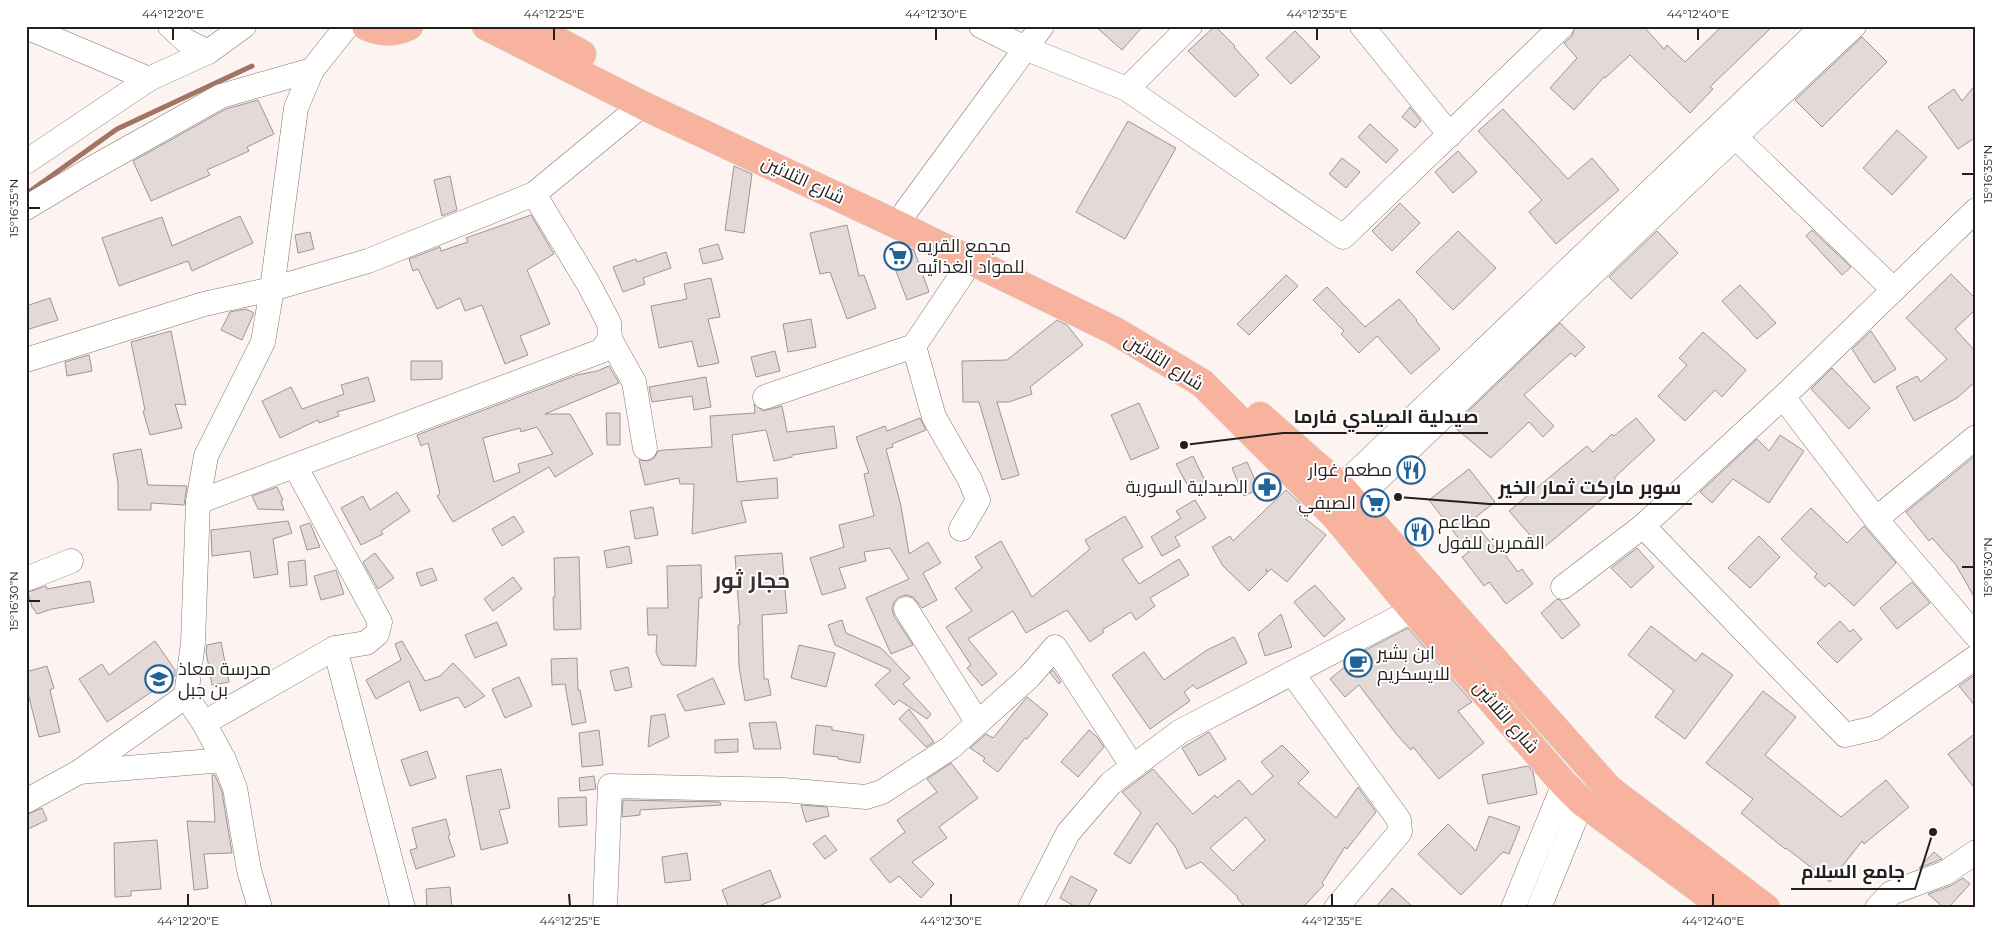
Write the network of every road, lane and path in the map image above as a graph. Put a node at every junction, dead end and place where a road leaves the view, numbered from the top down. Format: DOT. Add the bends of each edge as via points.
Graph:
graph roads {
  1 [pos="170,26"];
  2 [pos="244,26"];
  3 [pos="347,26"];
  4 [pos="366,26"];
  5 [pos="408,26"];
  6 [pos="486,26"];
  7 [pos="530,26"];
  8 [pos="981,26"];
  9 [pos="1042,26"];
  10 [pos="1190,26"];
  11 [pos="1362,26"];
  12 [pos="1562,26"];
  13 [pos="1823,26"];
  14 [pos="1854,26"];
  15 [pos="26,28"];
  16 [pos="1027,49"];
  17 [pos="208,52"];
  18 [pos="312,70"];
  19 [pos="149,79"];
  20 [pos="1127,89"];
  21 [pos="642,105"];
  22 [pos="1728,130"];
  23 [pos="1450,135"];
  24 [pos="26,162"];
  25 [pos="534,194"];
  26 [pos="26,208"];
  27 [pos="1976,210"];
  28 [pos="903,218"];
  29 [pos="971,261"];
  30 [pos="272,289"];
  31 [pos="1893,289"];
  32 [pos="610,339"];
  33 [pos="914,346"];
  34 [pos="26,360"];
  35 [pos="765,397"];
  36 [pos="1783,397"];
  37 [pos="1976,437"];
  38 [pos="645,448"];
  39 [pos="296,466"];
  40 [pos="198,502"];
  41 [pos="1338,502"];
  42 [pos="1876,519"];
  43 [pos="1643,526"];
  44 [pos="961,529"];
  45 [pos="72,561"];
  46 [pos="26,579"];
  47 [pos="1563,587"];
  48 [pos="906,609"];
  49 [pos="1413,610"];
  50 [pos="1976,636"];
  51 [pos="336,648"];
  52 [pos="1976,657"];
  53 [pos="1292,673"];
  54 [pos="186,696"];
  55 [pos="204,722"];
  56 [pos="978,723"];
  57 [pos="224,760"];
  58 [pos="1133,767"];
  59 [pos="79,772"];
  60 [pos="1573,793"];
  61 [pos="26,801"];
  62 [pos="1976,853"];
  63 [pos="260,908"];
  64 [pos="403,908"];
  65 [pos="605,908"];
  66 [pos="1030,908"];
  67 [pos="1336,908"];
  68 [pos="1514,908"];
  69 [pos="1539,908"];
  70 [pos="1726,908"];
  71 [pos="1766,908"];
  72 [pos="1877,908"];
  1 -- 17 [label="street" via="186,41"];
  2 -- 17 [label="street"];
  3 -- 18 [label="street"];
  4 -- 5 [label="main road" via="385,32"];
  6 -- 21 [label="main road, شارع الثلاثين"];
  7 -- 28 [label="main road, شارع الثلاثين"];
  8 -- 16 [label="street"];
  9 -- 16 [label="street"];
  10 -- 20 [label="street"];
  11 -- 23 [label="street"];
  12 -- 23 [label="street"];
  13 -- 22 [label="street"];
  14 -- 22 [label="street"];
  15 -- 19 [label="street"];
  16 -- 20 [label="street"];
  16 -- 28 [label="street"];
  17 -- 19 [label="street"];
  18 -- 26 [label="street" via="221,96"];
  18 -- 30 [label="street" via="296,108"];
  19 -- 24 [label="street"];
  20 -- 23 [label="street" via="1343,237"];
  21 -- 25 [label="street"];
  21 -- 28 [label="main road, شارع الثلاثين"];
  22 -- 31 [label="street"];
  22 -- 41 [label="street"];
  25 -- 30 [label="street" via="368,261"];
  25 -- 32 [label="street" via="609,323"];
  27 -- 31 [label="street"];
  28 -- 29 [label="main road, شارع الثلاثين"];
  28 -- 41 [label="main road, شارع الثلاثين" via="1117,316 1208,370"];
  29 -- 33 [label="street"];
  29 -- 41 [label="main road, شارع الثلاثين" via="1114,331 1202,383"];
  30 -- 34 [label="street" via="204,304"];
  30 -- 40 [label="street" via="262,342 206,456"];
  31 -- 36 [label="street"];
  32 -- 38 [label="street" via="634,382"];
  32 -- 39 [label="street" via="601,351"];
  33 -- 35 [label="street"];
  33 -- 44 [label="street" via="934,416 978,500"];
  36 -- 42 [label="street"];
  36 -- 43 [label="street"];
  37 -- 42 [label="street"];
  39 -- 40 [label="street"];
  39 -- 51 [label="street" via="380,622 377,634 366,643"];
  40 -- 54 [label="street" via="193,643"];
  41 -- 49 [label="main road, شارع الثلاثين"];
  41 -- 71 [label="main road, شارع الثلاثين" via="1609,789"];
  42 -- 50 [label="street"];
  43 -- 47 [label="street"];
  43 -- 52 [label="street" via="1845,736 1875,728"];
  45 -- 46 [label="street"];
  48 -- 56 [label="street"];
  49 -- 53 [label="street"];
  49 -- 60 [label="main road, شارع الثلاثين"];
  51 -- 55 [label="street"];
  51 -- 64 [label="street"];
  53 -- 58 [label="street" via="1181,731"];
  53 -- 67 [label="street" via="1399,820 1400,832"];
  54 -- 55 [label="street"];
  54 -- 59 [label="street"];
  55 -- 57 [label="street"];
  56 -- 58 [label="street" via="1029,677 1055,647"];
  56 -- 65 [label="street" via="950,748 882,792 866,797 783,790 610,786"];
  57 -- 59 [label="street"];
  57 -- 63 [label="street" via="235,788 249,870"];
  58 -- 66 [label="street" via="1111,783 1068,833"];
  59 -- 61 [label="street"];
  60 -- 68 [label="street"];
  60 -- 69 [label="street"];
  60 -- 70 [label="main road, شارع الثلاثين"];
  62 -- 72 [label="street" via="1945,873 1891,893"];
}
